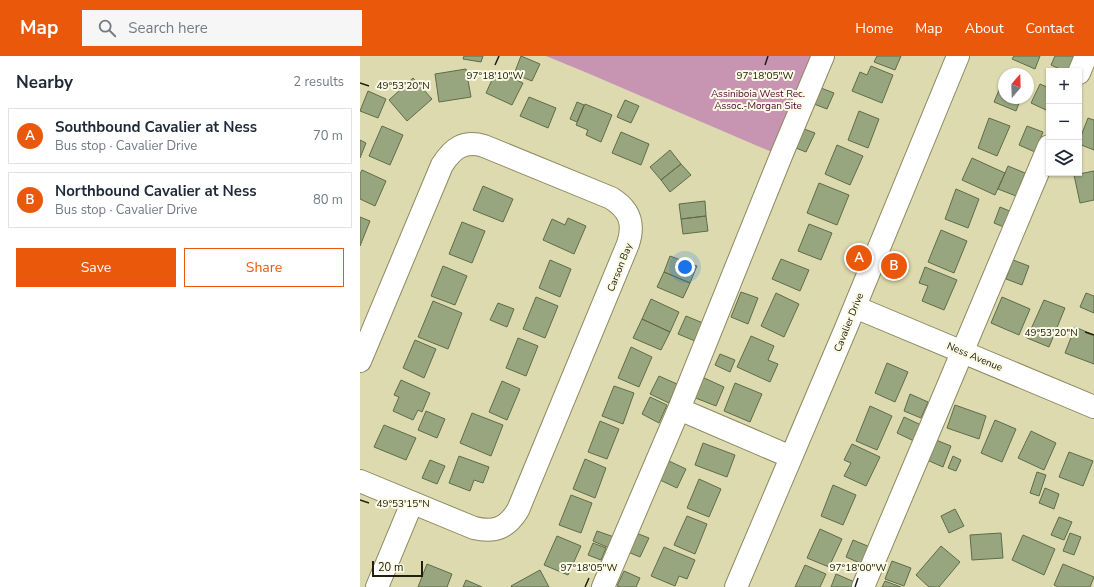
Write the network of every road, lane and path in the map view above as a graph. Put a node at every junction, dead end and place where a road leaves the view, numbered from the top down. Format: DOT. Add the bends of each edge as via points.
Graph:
graph roads {
  1 [pos="823,56"];
  2 [pos="958,56"];
  3 [pos="1086,56"];
  4 [pos="1081,68"];
  5 [pos="1046,153"];
  6 [pos="855,306"];
  7 [pos="963,352"];
  8 [pos="360,361"];
  9 [pos="1094,407"];
  10 [pos="679,409"];
  11 [pos="791,457"];
  12 [pos="360,481"];
  13 [pos="412,503"];
  14 [pos="377,587"];
  15 [pos="603,587"];
  16 [pos="736,587"];
  17 [pos="863,587"];
  1 -- 10 [label="street"];
  2 -- 6 [label="street, Cavalier Drive"];
  3 -- 4 [label="street"];
  5 -- 7 [label="street"];
  6 -- 7 [label="street, Ness Avenue"];
  6 -- 11 [label="street, Cavalier Drive"];
  7 -- 9 [label="street, Ness Avenue"];
  7 -- 17 [label="street"];
  8 -- 13 [label="street, Carson Bay" via="442,165 450,154 459,148 469,143 484,146 611,198 626,211 632,226 628,244 513,518 506,525 490,531 482,530"];
  10 -- 11 [label="street"];
  10 -- 15 [label="street"];
  11 -- 16 [label="street, Cavalier Drive"];
  12 -- 13 [label="street, Carson Bay"];
  13 -- 14 [label="street"];
}
